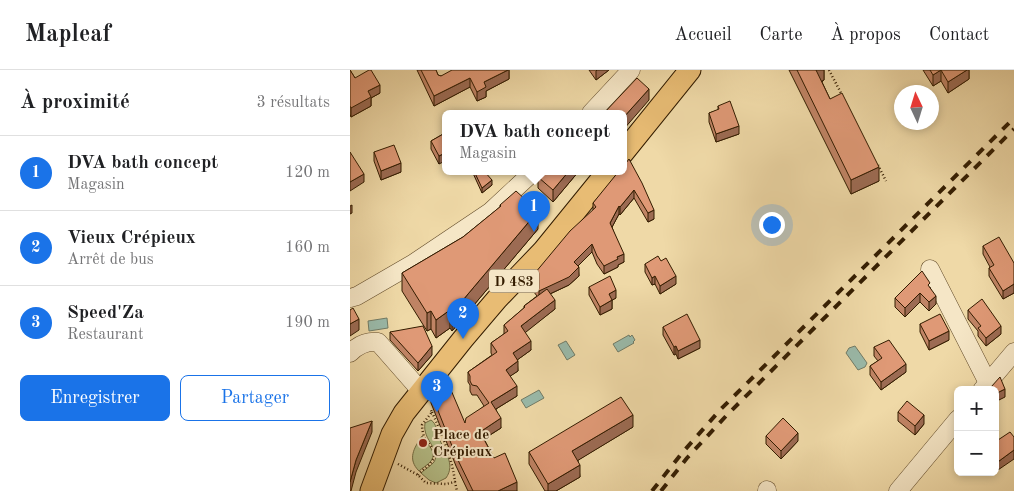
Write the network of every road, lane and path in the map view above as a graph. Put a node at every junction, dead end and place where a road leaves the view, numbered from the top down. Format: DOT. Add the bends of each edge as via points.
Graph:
graph roads {
  1 [pos="690,70"];
  2 [pos="829,70"];
  3 [pos="628,71"];
  4 [pos="842,96"];
  5 [pos="594,110"];
  6 [pos="627,148"];
  7 [pos="877,164"];
  8 [pos="530,175"];
  9 [pos="605,175"];
  10 [pos="886,181"];
  11 [pos="930,269"];
  12 [pos="352,301"];
  13 [pos="1014,352"];
  14 [pos="350,353"];
  15 [pos="985,386"];
  16 [pos="986,386"];
  17 [pos="425,396"];
  18 [pos="432,412"];
  19 [pos="954,424"];
  20 [pos="394,462"];
  21 [pos="418,475"];
  22 [pos="455,482"];
  23 [pos="371,491"];
  24 [pos="457,491"];
  25 [pos="898,491"];
  1 -- 6 [label="main road"];
  2 -- 4 [label="path"];
  3 -- 5 [label="street"];
  7 -- 10 [label="path"];
  8 -- 12 [label="street" via="490,212"];
  9 -- 17 [label="main road, D 483" via="543,251 497,299"];
  11 -- 15 [label="street"];
  13 -- 16 [label="street"];
  14 -- 17 [label="street" via="364,344 378,342"];
  17 -- 18 [label="path"];
  17 -- 23 [label="main road, D 483" via="396,426"];
  18 -- 21 [label="path" via="422,425 424,437 433,448 433,461"];
  18 -- 22 [label="path" via="449,452"];
  19 -- 25 [label="street"];
  20 -- 21 [label="path"];
  21 -- 22 [label="path" via="426,483"];
  22 -- 24 [label="path"];
}
